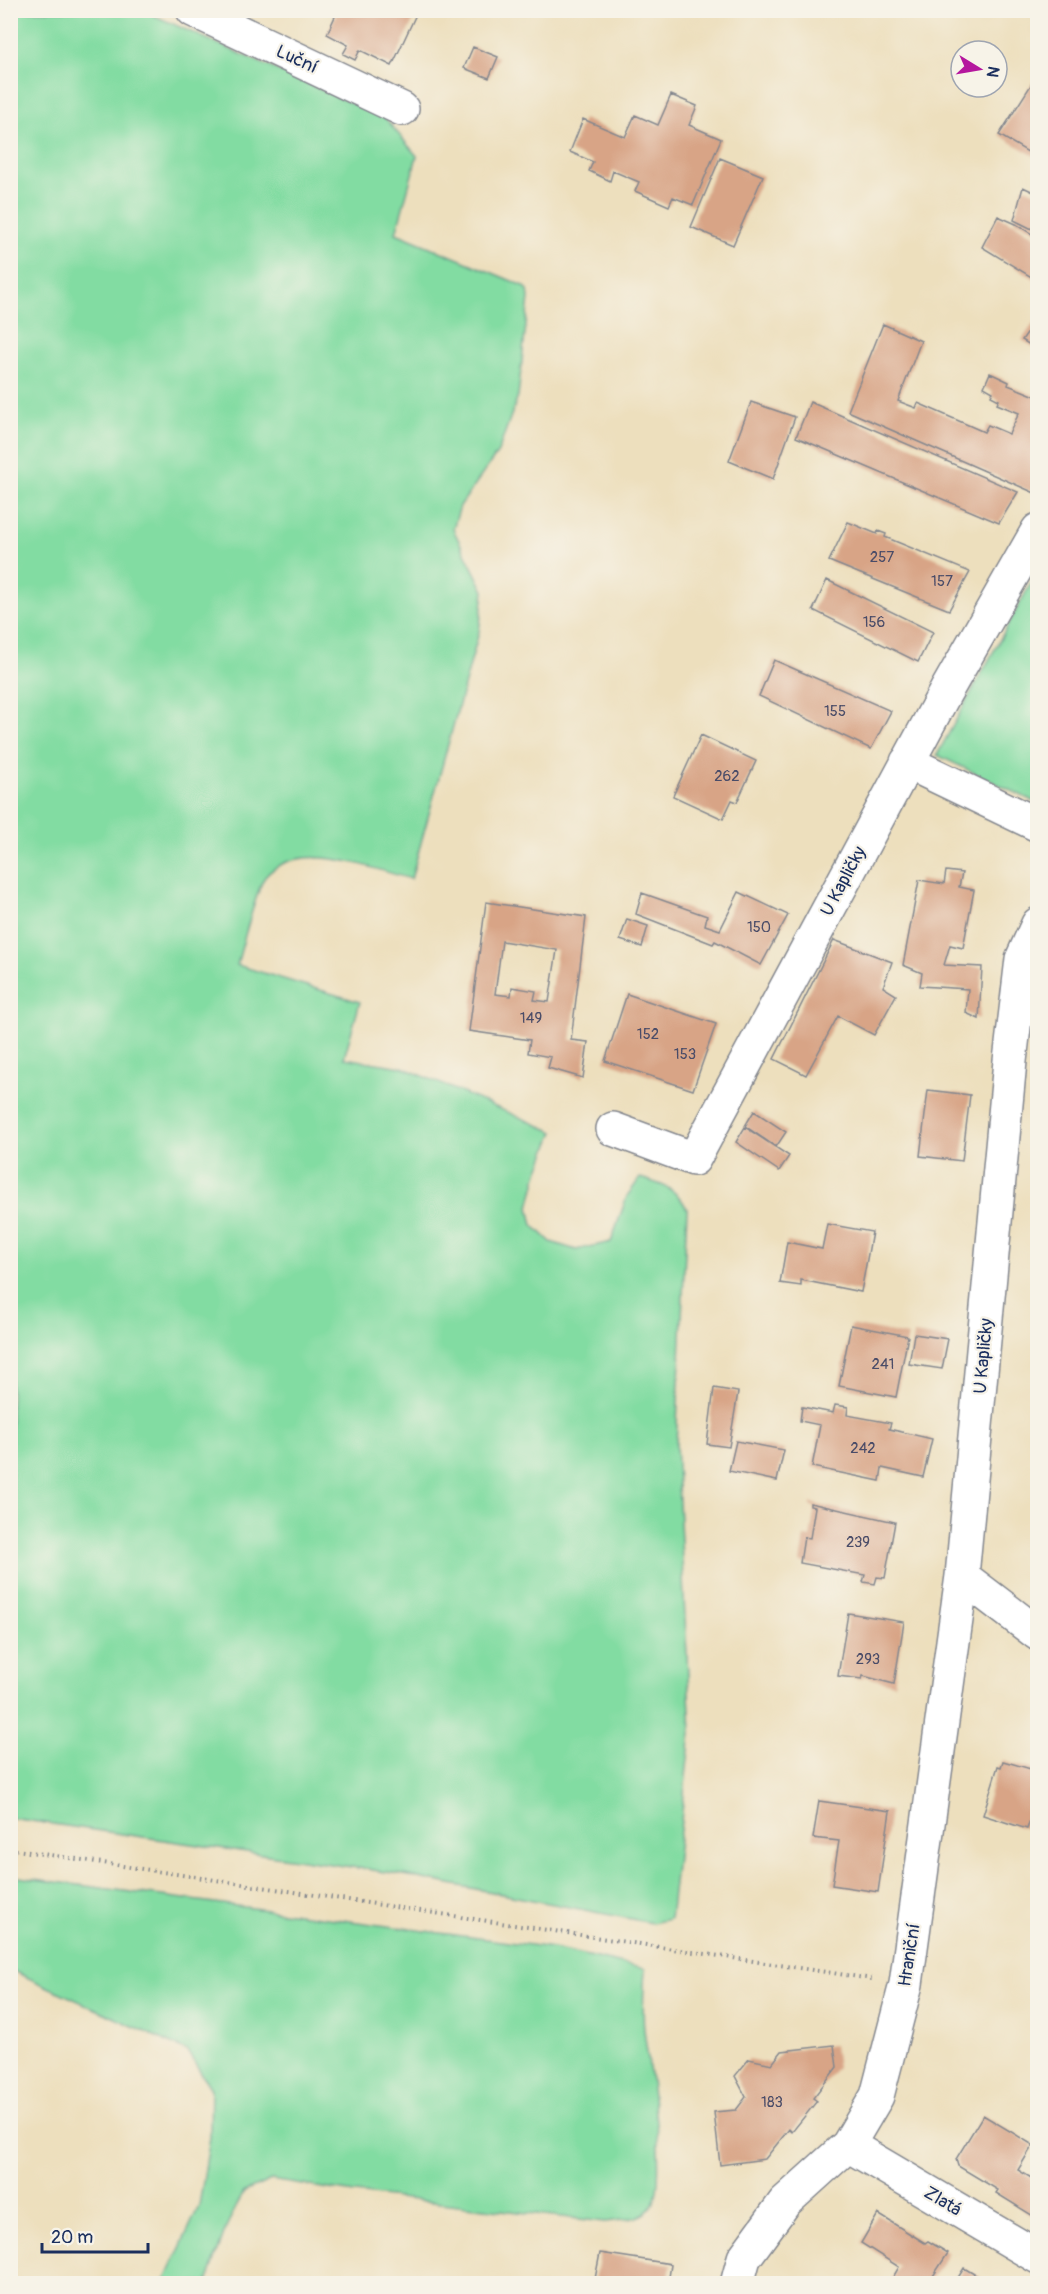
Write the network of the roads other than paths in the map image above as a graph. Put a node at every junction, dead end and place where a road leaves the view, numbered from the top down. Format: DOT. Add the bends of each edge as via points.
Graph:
graph roads {
  1 [pos="193,10"];
  2 [pos="402,109"];
  3 [pos="1038,530"];
  4 [pos="907,762"];
  5 [pos="1038,825"];
  6 [pos="1038,924"];
  7 [pos="1024,1067"];
  8 [pos="613,1129"];
  9 [pos="962,1576"];
  10 [pos="1038,1635"];
  11 [pos="848,2145"];
  12 [pos="1038,2257"];
  13 [pos="737,2283"];
  1 -- 2 [label="street, Luční"];
  3 -- 4 [label="street, U Kapličky"];
  4 -- 5 [label="street"];
  4 -- 8 [label="street, U Kapličky" via="694,1159"];
  6 -- 7 [label="street, U Kapličky" via="1022,959"];
  7 -- 9 [label="street, U Kapličky"];
  9 -- 10 [label="street"];
  9 -- 11 [label="street, Hraniční" via="906,1984 877,2097"];
  11 -- 12 [label="street, Zlatá"];
  11 -- 13 [label="street, Hraniční" via="785,2202 744,2258"];
}
